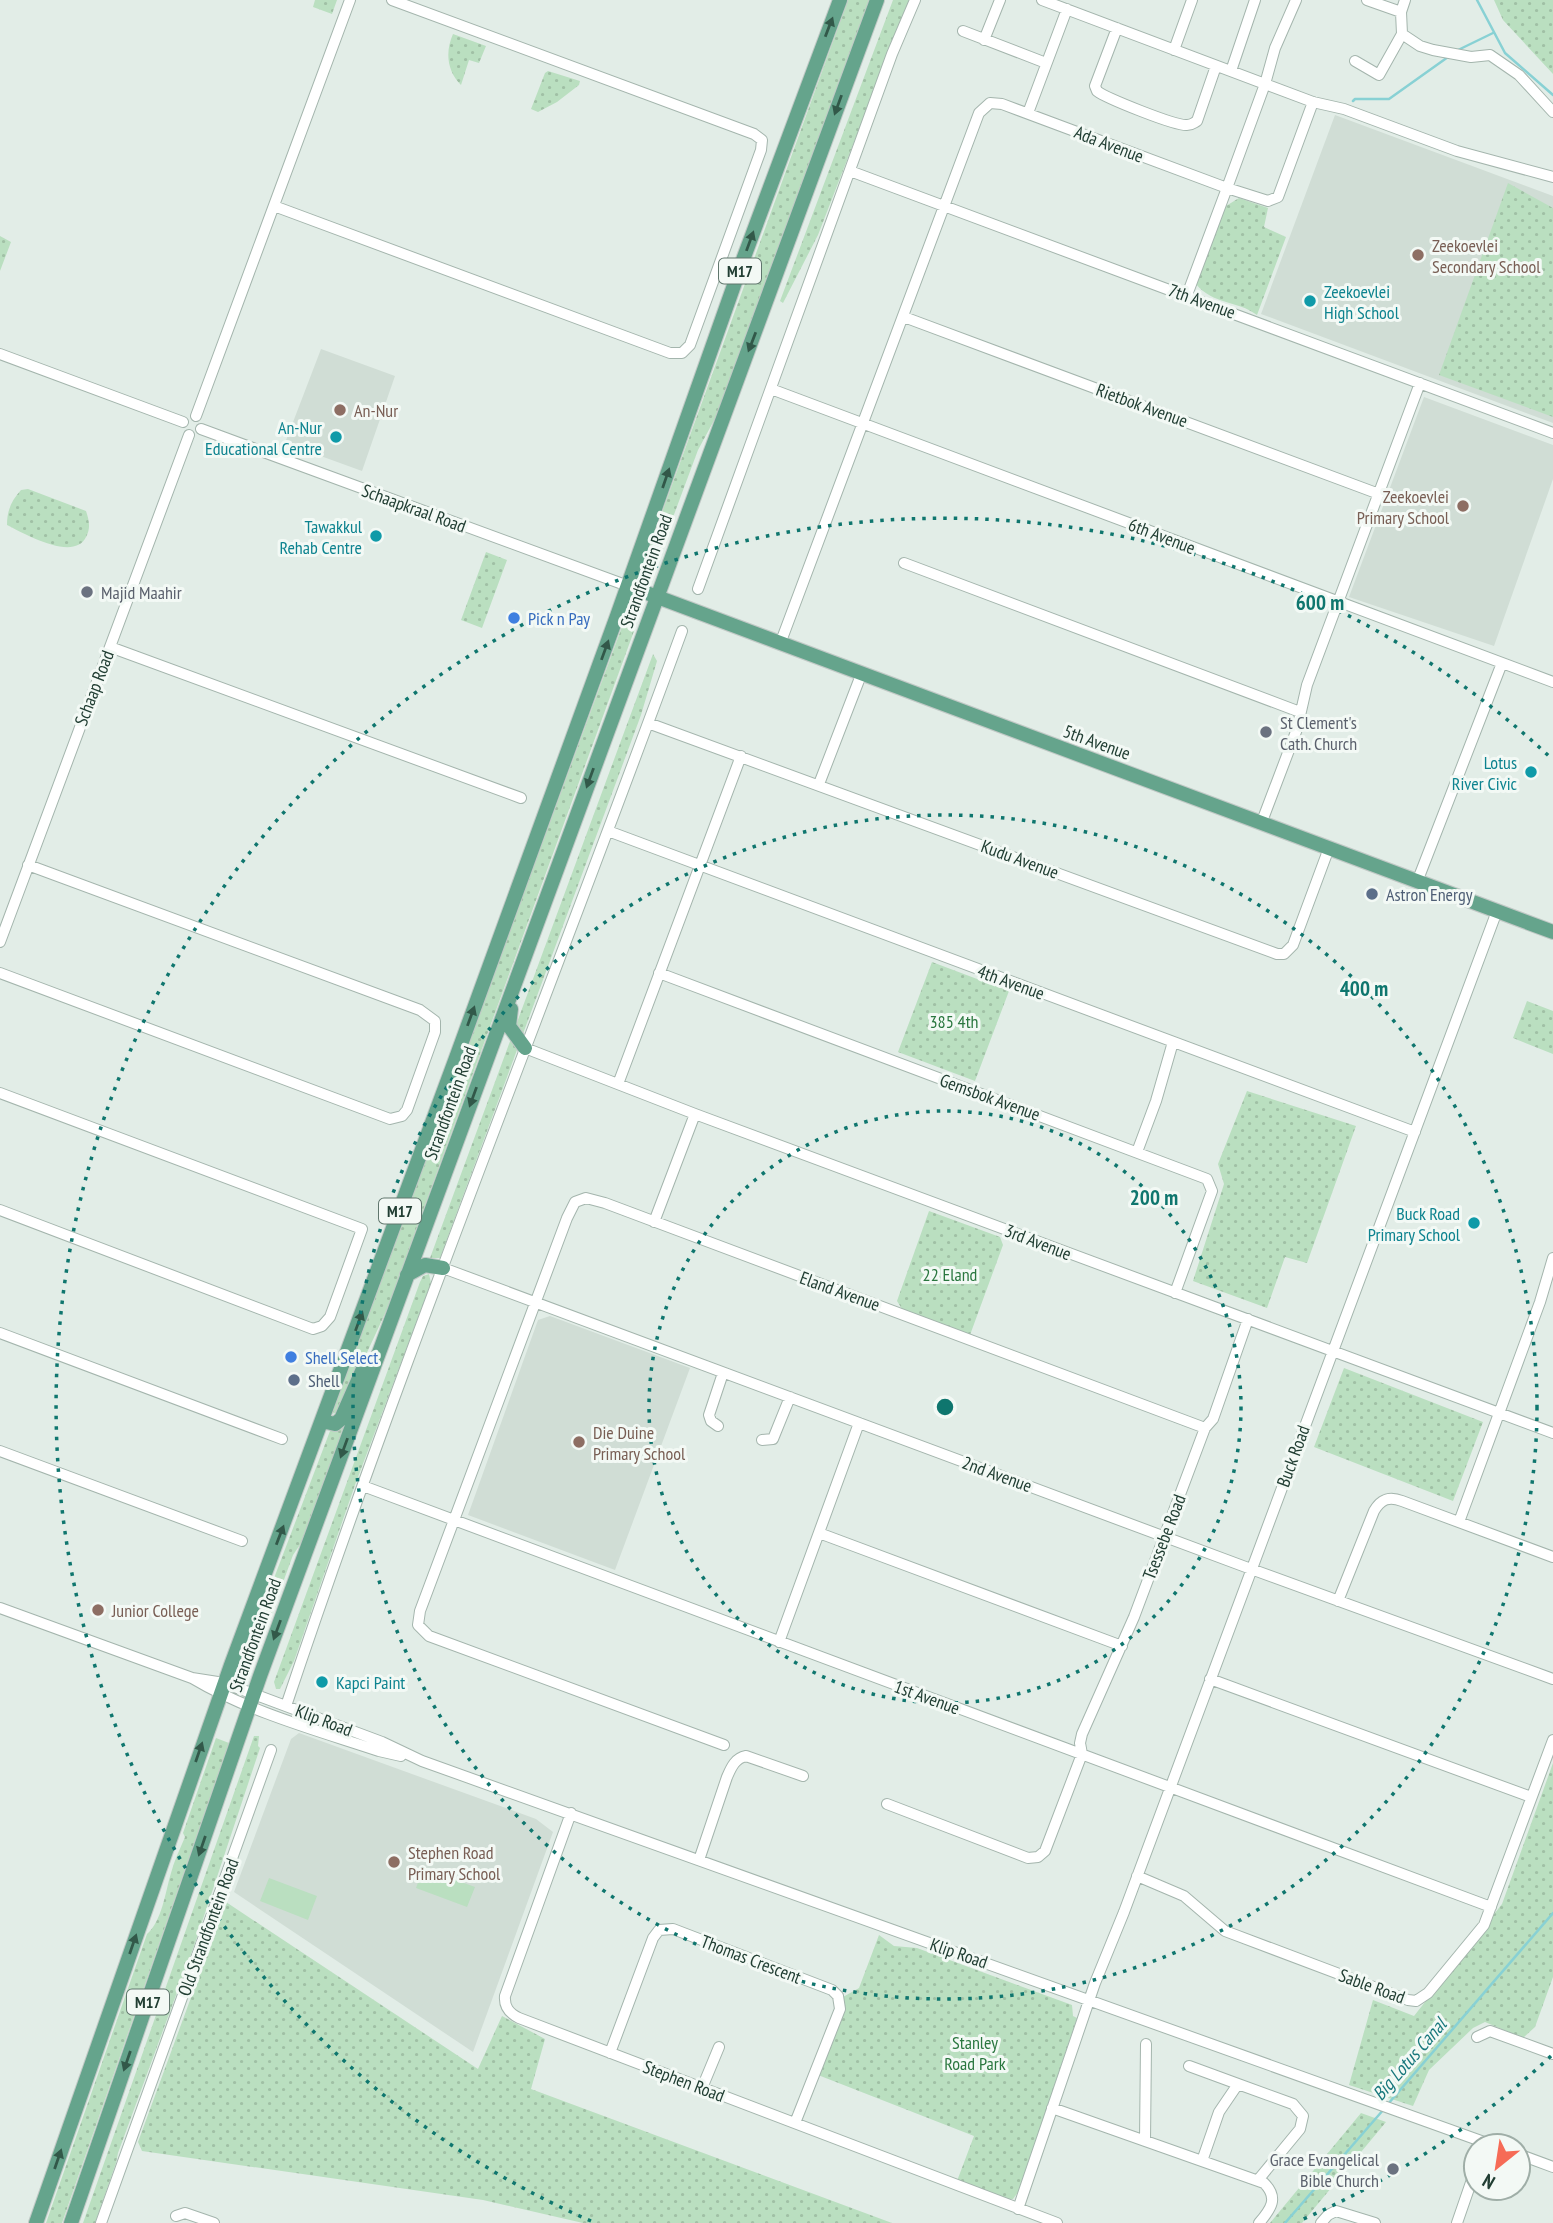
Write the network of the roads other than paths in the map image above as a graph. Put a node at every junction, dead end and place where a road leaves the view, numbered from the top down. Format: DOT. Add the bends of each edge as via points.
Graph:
graph roads {
  1 [pos="350,0"];
  2 [pos="392,0"];
  3 [pos="840,0"];
  4 [pos="877,0"];
  5 [pos="915,0"];
  6 [pos="1000,0"];
  7 [pos="1042,0"];
  8 [pos="1192,0"];
  9 [pos="1255,0"];
  10 [pos="1296,0"];
  11 [pos="1367,0"];
  12 [pos="1405,0"];
  13 [pos="1067,9"];
  14 [pos="1401,12"];
  15 [pos="1117,28"];
  16 [pos="963,31"];
  17 [pos="1402,34"];
  18 [pos="984,40"];
  19 [pos="1174,50"];
  20 [pos="1355,61"];
  21 [pos="1046,63"];
  22 [pos="1216,66"];
  23 [pos="1231,71"];
  24 [pos="1265,84"];
  25 [pos="1313,102"];
  26 [pos="1553,112"];
  27 [pos="1028,113"];
  28 [pos="850,171"];
  29 [pos="1553,177"];
  30 [pos="1227,188"];
  31 [pos="274,205"];
  32 [pos="945,206"];
  33 [pos="1187,295"];
  34 [pos="904,317"];
  35 [pos="0,354"];
  36 [pos="1420,383"];
  37 [pos="771,389"];
  38 [pos="196,416"];
  39 [pos="183,422"];
  40 [pos="864,424"];
  41 [pos="201,429"];
  42 [pos="1553,433"];
  43 [pos="189,435"];
  44 [pos="1380,494"];
  45 [pos="904,563"];
  46 [pos="628,586"];
  47 [pos="698,589"];
  48 [pos="656,597"];
  49 [pos="1338,602"];
  50 [pos="682,631"];
  51 [pos="780,644"];
  52 [pos="110,647"];
  53 [pos="1502,663"];
  54 [pos="861,675"];
  55 [pos="1553,682"];
  56 [pos="1300,712"];
  57 [pos="648,723"];
  58 [pos="741,756"];
  59 [pos="819,784"];
  60 [pos="521,798"];
  61 [pos="1261,824"];
  62 [pos="608,831"];
  63 [pos="1329,848"];
  64 [pos="28,865"];
  65 [pos="699,866"];
  66 [pos="1417,882"];
  67 [pos="1497,911"];
  68 [pos="1553,932"];
  69 [pos="0,942"];
  70 [pos="0,973"];
  71 [pos="659,973"];
  72 [pos="513,987"];
  73 [pos="1172,1042"];
  74 [pos="525,1048"];
  75 [pos="618,1084"];
  76 [pos="0,1093"];
  77 [pos="695,1114"];
  78 [pos="1415,1132"];
  79 [pos="1137,1152"];
  80 [pos="0,1210"];
  81 [pos="654,1222"];
  82 [pos="1553,1258"];
  83 [pos="443,1268"];
  84 [pos="407,1275"];
  85 [pos="401,1292"];
  86 [pos="1175,1293"];
  87 [pos="535,1303"];
  88 [pos="1248,1319"];
  89 [pos="0,1333"];
  90 [pos="1332,1351"];
  91 [pos="723,1373"];
  92 [pos="790,1397"];
  93 [pos="1499,1413"];
  94 [pos="322,1421"];
  95 [pos="859,1423"];
  96 [pos="718,1426"];
  97 [pos="1205,1428"];
  98 [pos="1553,1433"];
  99 [pos="282,1439"];
  100 [pos="762,1440"];
  101 [pos="0,1451"];
  102 [pos="363,1486"];
  103 [pos="453,1520"];
  104 [pos="1459,1522"];
  105 [pos="819,1533"];
  106 [pos="1164,1536"];
  107 [pos="242,1541"];
  108 [pos="1553,1557"];
  109 [pos="1251,1569"];
  110 [pos="1338,1601"];
  111 [pos="0,1608"];
  112 [pos="779,1642"];
  113 [pos="1122,1646"];
  114 [pos="1210,1679"];
  115 [pos="1553,1679"];
  116 [pos="222,1689"];
  117 [pos="252,1700"];
  118 [pos="286,1706"];
  119 [pos="323,1727"];
  120 [pos="1553,1740"];
  121 [pos="724,1745"];
  122 [pos="271,1750"];
  123 [pos="1082,1754"];
  124 [pos="803,1776"];
  125 [pos="1171,1787"];
  126 [pos="1531,1797"];
  127 [pos="887,1804"];
  128 [pos="571,1813"];
  129 [pos="699,1860"];
  130 [pos="1137,1877"];
  131 [pos="1491,1907"];
  132 [pos="1089,2000"];
  133 [pos="1477,2037"];
  134 [pos="1146,2044"];
  135 [pos="719,2047"];
  136 [pos="610,2053"];
  137 [pos="1553,2054"];
  138 [pos="1189,2066"];
  139 [pos="1238,2084"];
  140 [pos="702,2088"];
  141 [pos="1052,2108"];
  142 [pos="795,2123"];
  143 [pos="1462,2135"];
  144 [pos="1145,2141"];
  145 [pos="1532,2159"];
  146 [pos="1202,2161"];
  147 [pos="1553,2167"];
  148 [pos="1258,2180"];
  149 [pos="1464,2202"];
  150 [pos="1018,2209"];
  151 [pos="176,2217"];
  152 [pos="36,2223"];
  153 [pos="71,2223"];
  154 [pos="101,2223"];
  155 [pos="214,2223"];
  156 [pos="1057,2223"];
  157 [pos="1259,2223"];
  158 [pos="1321,2223"];
  159 [pos="1375,2223"];
  160 [pos="1457,2223"];
  1 -- 31 [label="street"];
  2 -- 31 [label="street" via="762,140 690,345 682,353 670,353"];
  46 -- 3 [label="main road, Strandfontein Road / M17, one-way"];
  4 -- 48 [label="main road, Strandfontein Road / M17, one-way"];
  5 -- 28 [label="street"];
  6 -- 18 [label="street"];
  7 -- 13 [label="street"];
  8 -- 19 [label="street"];
  9 -- 23 [label="street"];
  10 -- 24 [label="street"];
  11 -- 14 [label="street"];
  12 -- 14 [label="street"];
  13 -- 15 [label="street"];
  13 -- 21 [label="street"];
  14 -- 17 [label="street"];
  15 -- 19 [label="street"];
  15 -- 22 [label="street" via="1095,86 1097,91 1144,111 1191,125"];
  16 -- 18 [label="street"];
  17 -- 20 [label="street" via="1380,75"];
  17 -- 26 [label="street" via="1433,50 1471,57 1490,55 1519,75"];
  18 -- 21 [label="street"];
  19 -- 22 [label="street"];
  21 -- 27 [label="street"];
  22 -- 23 [label="street"];
  23 -- 24 [label="street"];
  24 -- 25 [label="street"];
  24 -- 30 [label="street"];
  25 -- 29 [label="street" via="1457,151"];
  25 -- 30 [label="street, Ada Avenue" via="1278,197 1268,201"];
  27 -- 30 [label="street, Ada Avenue"];
  27 -- 32 [label="street, Ada Avenue" via="1002,103 990,103 979,113"];
  28 -- 32 [label="street, 7th Avenue"];
  28 -- 37 [label="street"];
  30 -- 33 [label="street"];
  31 -- 38 [label="street"];
  32 -- 33 [label="street, 7th Avenue"];
  32 -- 34 [label="street, Ada Avenue"];
  33 -- 36 [label="street, 7th Avenue"];
  34 -- 40 [label="street, Ada Avenue"];
  34 -- 44 [label="street, Rietbok Avenue"];
  35 -- 39 [label="street"];
  36 -- 42 [label="street, 7th Avenue"];
  36 -- 44 [label="street"];
  37 -- 40 [label="street, 6th Avenue"];
  37 -- 47 [label="street"];
  38 -- 39 [label="street"];
  38 -- 41 [label="street"];
  39 -- 43 [label="street"];
  40 -- 49 [label="street, 6th Avenue"];
  40 -- 51 [label="street, Ada Avenue"];
  41 -- 43 [label="street" via="197,435"];
  41 -- 46 [label="street, Schaapkraal Road"];
  43 -- 52 [label="street, Schaap Road"];
  44 -- 49 [label="street"];
  45 -- 56 [label="street"];
  46 -- 48 [label="main road, 5th Avenue"];
  94 -- 46 [label="main road, Strandfontein Road / M17, one-way"];
  48 -- 51 [label="main road, 5th Avenue"];
  48 -- 72 [label="main road, Strandfontein Road / M17, one-way"];
  49 -- 53 [label="street, 6th Avenue"];
  49 -- 56 [label="street"];
  50 -- 57 [label="street"];
  51 -- 54 [label="main road, 5th Avenue"];
  52 -- 60 [label="street"];
  52 -- 64 [label="street, Schaap Road"];
  53 -- 55 [label="street, 6th Avenue"];
  53 -- 66 [label="street"];
  54 -- 59 [label="street"];
  54 -- 61 [label="main road, 5th Avenue"];
  56 -- 61 [label="street"];
  57 -- 58 [label="street, Kudu Avenue"];
  57 -- 62 [label="street"];
  58 -- 59 [label="street, Kudu Avenue"];
  58 -- 65 [label="street"];
  59 -- 63 [label="street, Kudu Avenue" via="1277,954 1293,945"];
  61 -- 63 [label="main road, 5th Avenue"];
  62 -- 65 [label="street, 4th Avenue"];
  62 -- 74 [label="street"];
  63 -- 66 [label="main road, 5th Avenue"];
  64 -- 69 [label="street, Schaap Road"];
  64 -- 70 [label="street" via="426,1012 435,1021 433,1041 407,1110 397,1119 383,1118"];
  65 -- 71 [label="street"];
  65 -- 73 [label="street, 4th Avenue"];
  66 -- 67 [label="main road, 5th Avenue"];
  67 -- 68 [label="main road, 5th Avenue"];
  67 -- 78 [label="street, Buck Road"];
  71 -- 75 [label="street"];
  71 -- 79 [label="street, Gemsbok Avenue"];
  72 -- 74 [label="main road" via="509,1026"];
  72 -- 84 [label="main road, Strandfontein Road / M17, one-way"];
  73 -- 78 [label="street, 4th Avenue"];
  73 -- 79 [label="street"];
  74 -- 75 [label="street, 3rd Avenue"];
  74 -- 83 [label="street"];
  75 -- 77 [label="street, 3rd Avenue"];
  76 -- 80 [label="street" via="362,1229 330,1317 313,1329"];
  77 -- 81 [label="street"];
  77 -- 86 [label="street, 3rd Avenue"];
  78 -- 90 [label="street, Buck Road"];
  79 -- 86 [label="street, Gemsbok Avenue" via="1194,1172 1211,1185"];
  81 -- 87 [label="street, Eland Avenue" via="593,1199 575,1202"];
  81 -- 97 [label="street, Eland Avenue"];
  82 -- 93 [label="street" via="1545,1304"];
  83 -- 84 [label="main road" via="425,1265"];
  83 -- 87 [label="street, 2nd Avenue"];
  83 -- 102 [label="street"];
  84 -- 85 [label="main road, Strandfontein Road / M17"];
  85 -- 94 [label="main road" via="341,1419 335,1424"];
  85 -- 117 [label="main road, Strandfontein Road / M17, one-way"];
  86 -- 88 [label="street, 3rd Avenue"];
  87 -- 91 [label="street, 2nd Avenue"];
  87 -- 103 [label="street"];
  88 -- 90 [label="street, 3rd Avenue"];
  88 -- 97 [label="street, Tsessebe Road" via="1213,1419"];
  89 -- 99 [label="street"];
  90 -- 93 [label="street, 3rd Avenue"];
  90 -- 109 [label="street, Buck Road"];
  91 -- 92 [label="street, 2nd Avenue"];
  91 -- 96 [label="street" via="709,1415"];
  92 -- 95 [label="street, 2nd Avenue"];
  92 -- 100 [label="street" via="775,1434"];
  93 -- 98 [label="street, 3rd Avenue"];
  93 -- 104 [label="street"];
  116 -- 94 [label="main road, Strandfontein Road / M17, one-way"];
  95 -- 105 [label="street"];
  95 -- 106 [label="street, 2nd Avenue"];
  97 -- 106 [label="street, Tsessebe Road"];
  101 -- 107 [label="street"];
  102 -- 103 [label="street, 1st Avenue"];
  102 -- 118 [label="street"];
  103 -- 112 [label="street, 1st Avenue"];
  103 -- 121 [label="street" via="419,1611 422,1631"];
  104 -- 108 [label="street"];
  104 -- 110 [label="street" via="1395,1498 1381,1501"];
  105 -- 112 [label="street"];
  105 -- 113 [label="street"];
  106 -- 109 [label="street, 2nd Avenue"];
  106 -- 113 [label="street, Tsessebe Road"];
  109 -- 110 [label="street, 2nd Avenue"];
  109 -- 114 [label="street, Buck Road"];
  110 -- 115 [label="street, 2nd Avenue"];
  111 -- 116 [label="street, Klip Road"];
  112 -- 123 [label="street, 1st Avenue"];
  113 -- 123 [label="street, Tsessebe Road" via="1082,1734"];
  114 -- 125 [label="street, Buck Road"];
  114 -- 126 [label="street"];
  116 -- 117 [label="street, Klip Road"];
  152 -- 116 [label="main road, Strandfontein Road / M17, one-way"];
  117 -- 118 [label="street, Klip Road"];
  117 -- 119 [label="street, Klip Road"];
  117 -- 153 [label="main road, Strandfontein Road / M17, one-way"];
  118 -- 119 [label="street, Klip Road"];
  119 -- 128 [label="street, Klip Road" via="379,1751 422,1761"];
  120 -- 126 [label="street, Sable Road"];
  122 -- 154 [label="street, Old Strandfontein Road"];
  123 -- 125 [label="street, 1st Avenue"];
  123 -- 127 [label="street, Tsessebe Road" via="1048,1848 1033,1858"];
  124 -- 129 [label="street" via="741,1757 731,1768"];
  125 -- 130 [label="street, Buck Road"];
  125 -- 131 [label="street, 1st Avenue"];
  126 -- 131 [label="street, Sable Road"];
  128 -- 129 [label="street, Klip Road"];
  128 -- 136 [label="street, Stephen Road" via="505,2002 509,2012 519,2018"];
  129 -- 132 [label="street, Klip Road"];
  130 -- 131 [label="street, Sable Road" via="1184,1896 1226,1931 1416,2001 1477,1937"];
  130 -- 132 [label="street, Buck Road"];
  132 -- 141 [label="street, Buck Road"];
  132 -- 143 [label="street, Klip Road"];
  133 -- 137 [label="street" via="1490,2031"];
  134 -- 144 [label="street"];
  135 -- 140 [label="street"];
  136 -- 140 [label="street, Stephen Road"];
  136 -- 142 [label="street, Thomas Crescent" via="653,1938 659,1930 673,1929 838,1996 840,2009"];
  138 -- 139 [label="street"];
  139 -- 146 [label="street" via="1219,2112"];
  139 -- 148 [label="street" via="1293,2104 1303,2116 1300,2129"];
  140 -- 142 [label="street, Stephen Road"];
  141 -- 144 [label="street"];
  141 -- 150 [label="street, Buck Road"];
  142 -- 150 [label="street, Stephen Road"];
  144 -- 146 [label="street"];
  145 -- 147 [label="street"];
  146 -- 148 [label="street"];
  148 -- 157 [label="street" via="1271,2190 1273,2201"];
  149 -- 160 [label="street"];
  150 -- 156 [label="street, Stephen Road"];
  151 -- 155 [label="street" via="186,2213"];
  158 -- 159 [label="street" via="1336,2211"];
}
